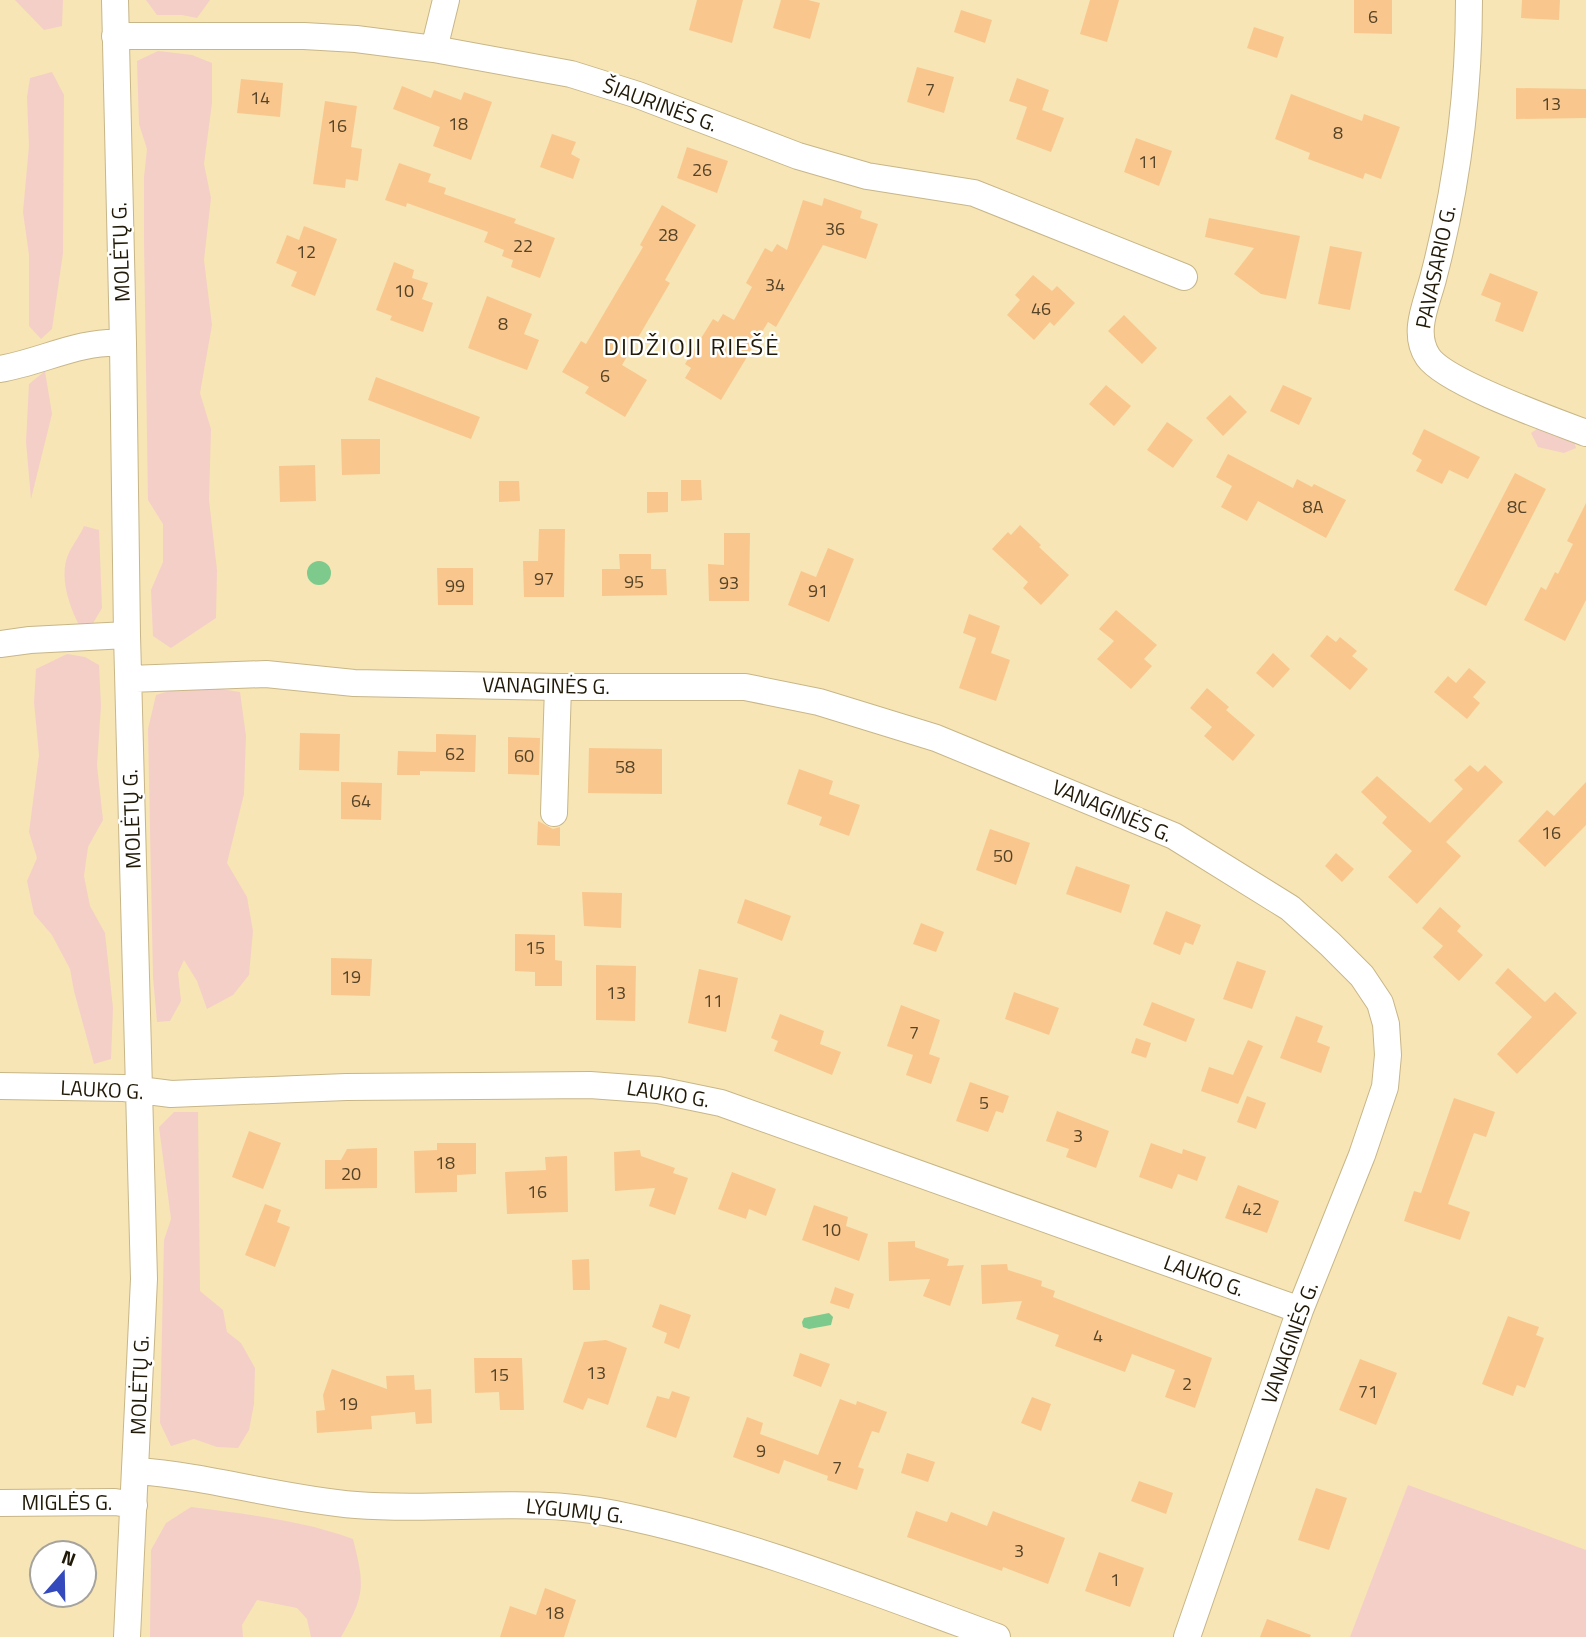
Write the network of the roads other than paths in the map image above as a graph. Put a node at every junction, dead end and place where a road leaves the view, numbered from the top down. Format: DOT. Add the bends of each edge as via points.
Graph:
graph roads {
  1 [pos="114,0"];
  2 [pos="446,0"];
  3 [pos="1469,0"];
  4 [pos="115,36"];
  5 [pos="434,49"];
  6 [pos="1184,277"];
  7 [pos="123,343"];
  8 [pos="0,369"];
  9 [pos="1586,433"];
  10 [pos="127,635"];
  11 [pos="0,644"];
  12 [pos="129,679"];
  13 [pos="558,687"];
  14 [pos="554,813"];
  15 [pos="0,1086"];
  16 [pos="140,1092"];
  17 [pos="1300,1310"];
  18 [pos="136,1471"];
  19 [pos="0,1503"];
  20 [pos="134,1505"];
  21 [pos="127,1637"];
  22 [pos="998,1637"];
  23 [pos="1187,1637"];
  1 -- 4 [label="street, MOLĖTŲ G."];
  2 -- 5 [label="street"];
  3 -- 9 [label="street, PAVASARIO G." via="1456,166 1424,305 1422,342 1437,367 1461,381"];
  4 -- 5 [label="street, ŠIAURINĖS G." via="304,36"];
  4 -- 7 [label="street, MOLĖTŲ G."];
  5 -- 6 [label="street, ŠIAURINĖS G." via="570,74 797,156 867,176 974,193"];
  7 -- 8 [label="street" via="82,346"];
  7 -- 10 [label="street, MOLĖTŲ G."];
  10 -- 11 [label="street"];
  10 -- 12 [label="street, MOLĖTŲ G."];
  12 -- 13 [label="street, VANAGINĖS G." via="266,674 354,682"];
  12 -- 16 [label="street, MOLĖTŲ G."];
  13 -- 14 [label="street"];
  13 -- 17 [label="street, VANAGINĖS G." via="745,687 819,702 936,738 1142,821 1185,842 1290,908 1368,985 1380,1003 1388,1055 1378,1110"];
  15 -- 16 [label="street, LAUKO G."];
  16 -- 17 [label="street, LAUKO G." via="590,1084 658,1090 722,1103"];
  16 -- 18 [label="street, MOLĖTŲ G." via="144,1279"];
  17 -- 23 [label="street, VANAGINĖS G."];
  18 -- 20 [label="street, MOLĖTŲ G."];
  18 -- 22 [label="street, LYGUMŲ G." via="357,1505 539,1504 611,1513 698,1532"];
  19 -- 20 [label="street, MIGLĖS G."];
  20 -- 21 [label="street, MOLĖTŲ G."];
}
